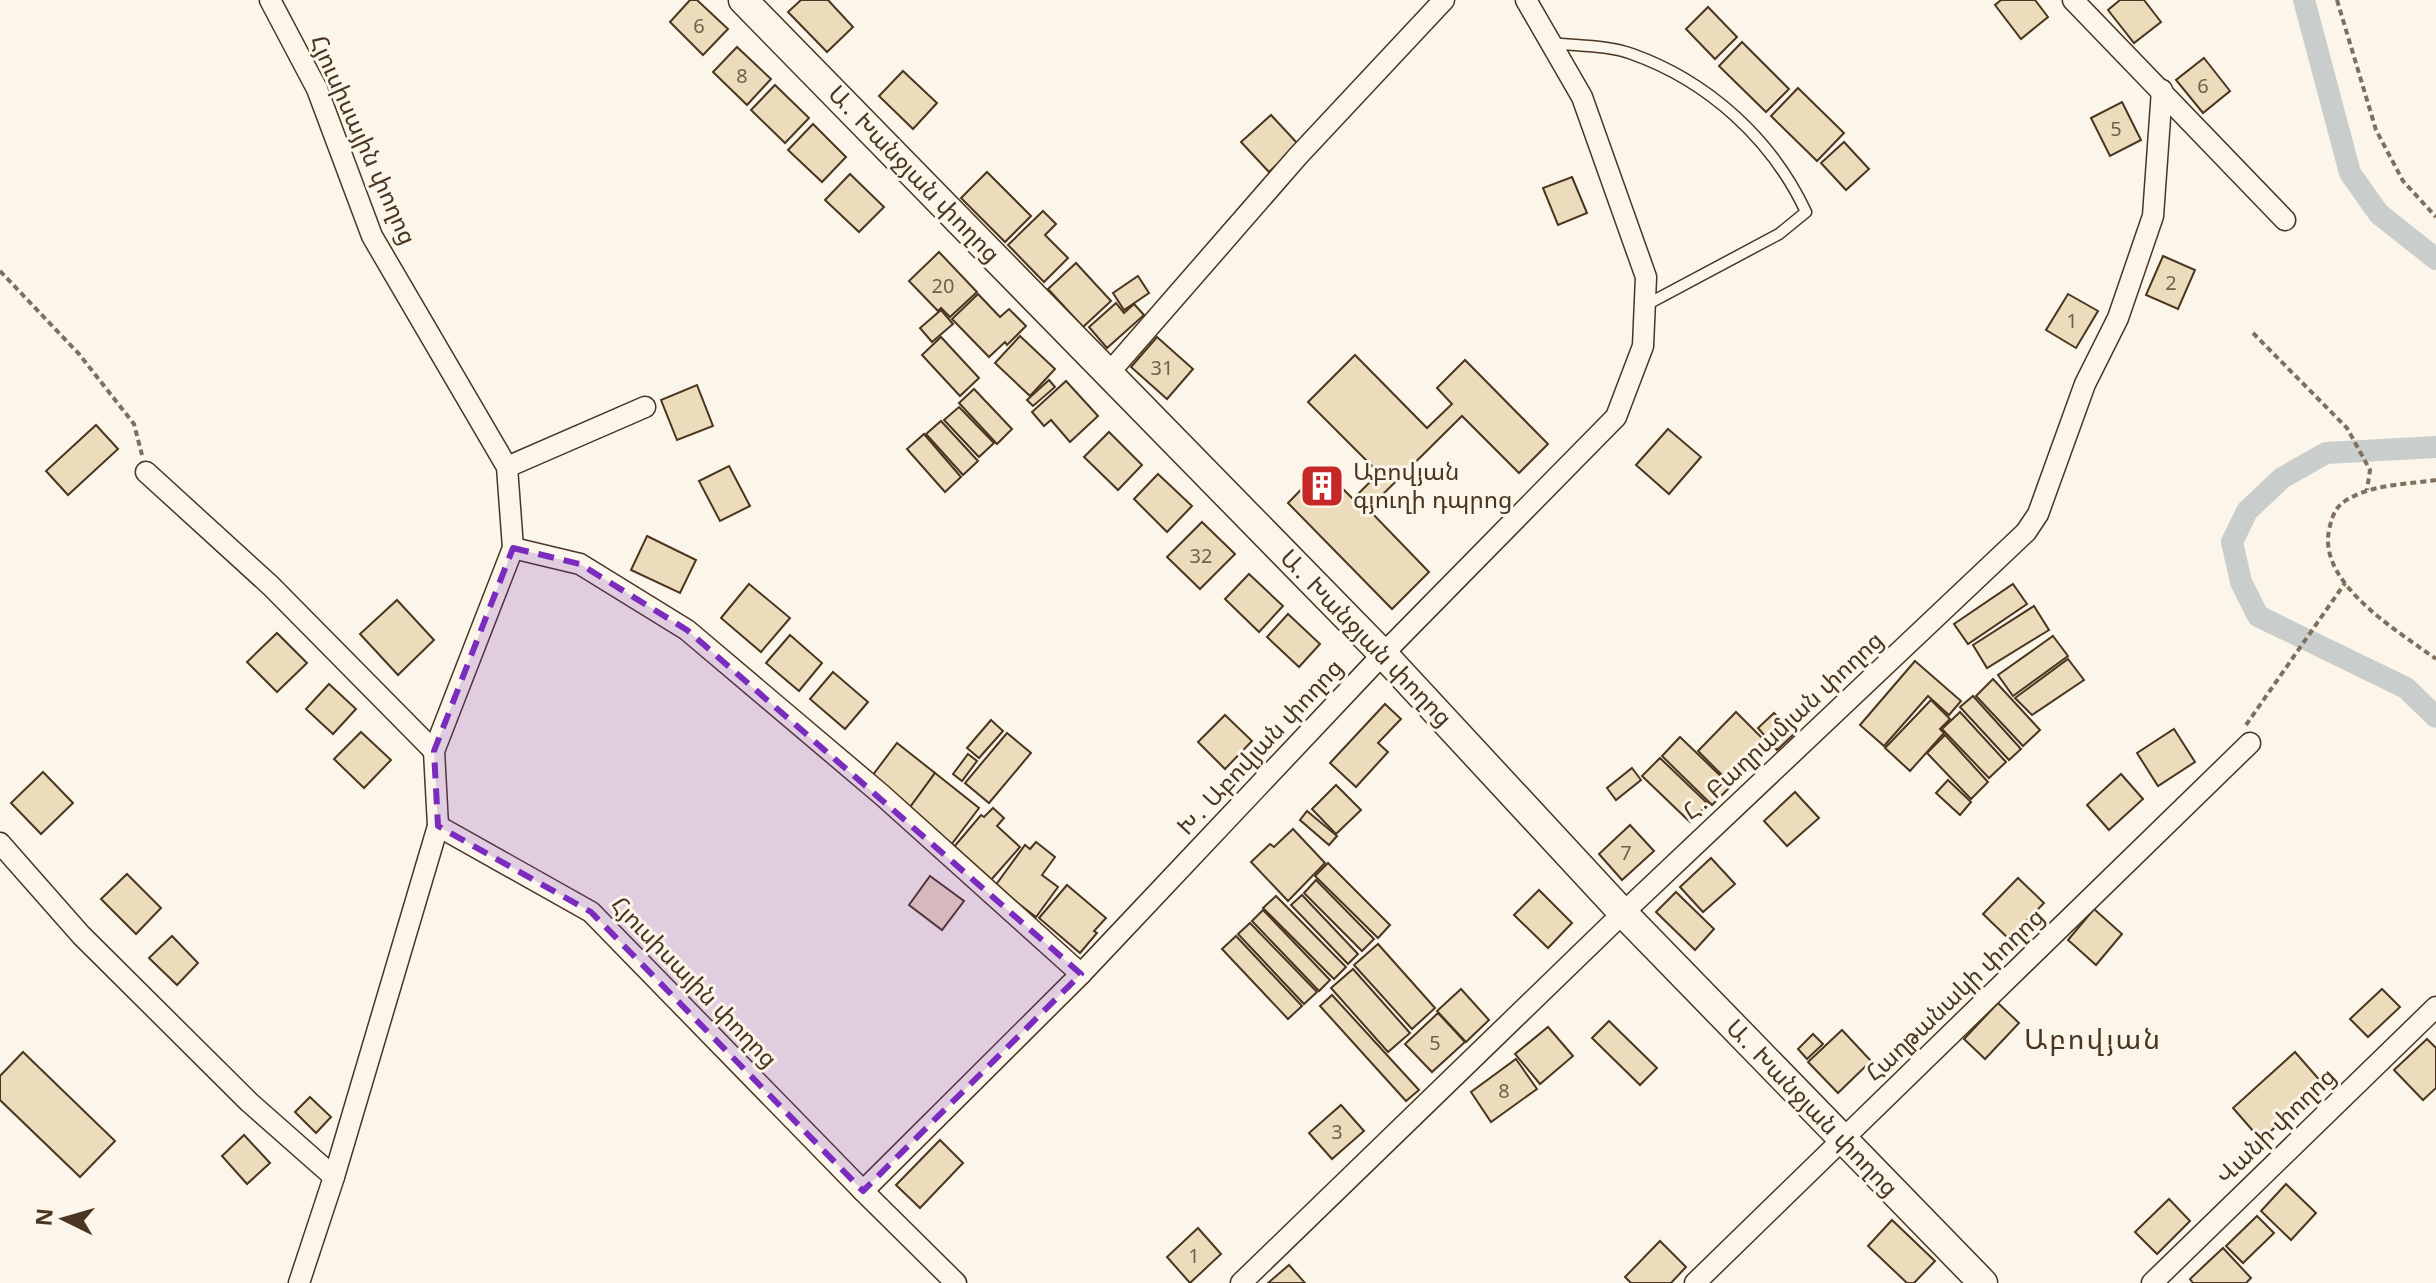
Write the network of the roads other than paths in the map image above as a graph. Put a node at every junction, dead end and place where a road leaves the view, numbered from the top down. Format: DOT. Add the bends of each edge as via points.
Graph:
graph roads {
  1 [pos="270,0"];
  2 [pos="743,0"];
  3 [pos="1444,0"];
  4 [pos="1526,0"];
  5 [pos="2073,0"];
  6 [pos="1552,43"];
  7 [pos="2162,90"];
  8 [pos="2285,220"];
  9 [pos="1644,306"];
  10 [pos="1109,373"];
  11 [pos="645,407"];
  12 [pos="507,467"];
  13 [pos="146,472"];
  14 [pos="513,548"];
  15 [pos="1383,654"];
  16 [pos="2250,743"];
  17 [pos="434,751"];
  18 [pos="438,826"];
  19 [pos="0,843"];
  20 [pos="1623,913"];
  21 [pos="1081,974"];
  22 [pos="2436,1007"];
  23 [pos="1844,1140"];
  24 [pos="334,1177"];
  25 [pos="863,1191"];
  26 [pos="299,1283"];
  27 [pos="956,1283"];
  28 [pos="1241,1283"];
  29 [pos="1695,1283"];
  30 [pos="1983,1283"];
  31 [pos="2152,1283"];
  1 -- 12 [label="street, Հյուսիսային փողոց" via="317,89 372,236"];
  2 -- 10 [label="street, Ա․ Խանջյան փողոց"];
  3 -- 10 [label="street" via="1298,156"];
  4 -- 6 [label="street, Խ․ Աբովյան փողոց"];
  5 -- 7 [label="street"];
  6 -- 9 [label="street, Խ․ Աբովյան փողոց" via="1582,97 1641,262"];
  6 -- 9 [label="lane" via="1629,52 1688,78 1737,116 1790,179 1806,212 1779,234"];
  7 -- 8 [label="street"];
  7 -- 20 [label="street, Հ․ Բաղրամյան փողոց" via="2153,216 2118,318 2085,384 2038,514 2026,532"];
  9 -- 15 [label="street, Խ․ Աբովյան փողոց" via="1643,346 1616,417"];
  10 -- 15 [label="street, Ա․ Խանջյան փողոց"];
  11 -- 12 [label="street"];
  12 -- 14 [label="street, Հյուսիսային փողոց"];
  13 -- 17 [label="street" via="271,586"];
  14 -- 17 [label="street, Հյուսիսային փողոց"];
  14 -- 21 [label="street" via="580,564 687,630"];
  15 -- 20 [label="street, Ա․ Խանջյան փողոց"];
  15 -- 21 [label="street, Խ․ Աբովյան փողոց"];
  16 -- 23 [label="street, Հաղթանակի փողոց"];
  17 -- 18 [label="street, Հյուսիսային փողոց"];
  18 -- 24 [label="street"];
  18 -- 25 [label="street, Հյուսիսային փողոց" via="591,912"];
  19 -- 24 [label="street" via="81,935 249,1102"];
  20 -- 23 [label="street, Ա․ Խանջյան փողոց"];
  20 -- 28 [label="street, Հ․ Բաղրամյան փողոց"];
  21 -- 25 [label="street, Խ․ Աբովյան փողոց"];
  22 -- 31 [label="street, Վանի փողոց"];
  23 -- 29 [label="street, Հաղթանակի փողոց"];
  23 -- 30 [label="street, Ա․ Խանջյան փողոց"];
  24 -- 26 [label="street"];
  25 -- 27 [label="street, Հյուսիսային փողոց"];
}
